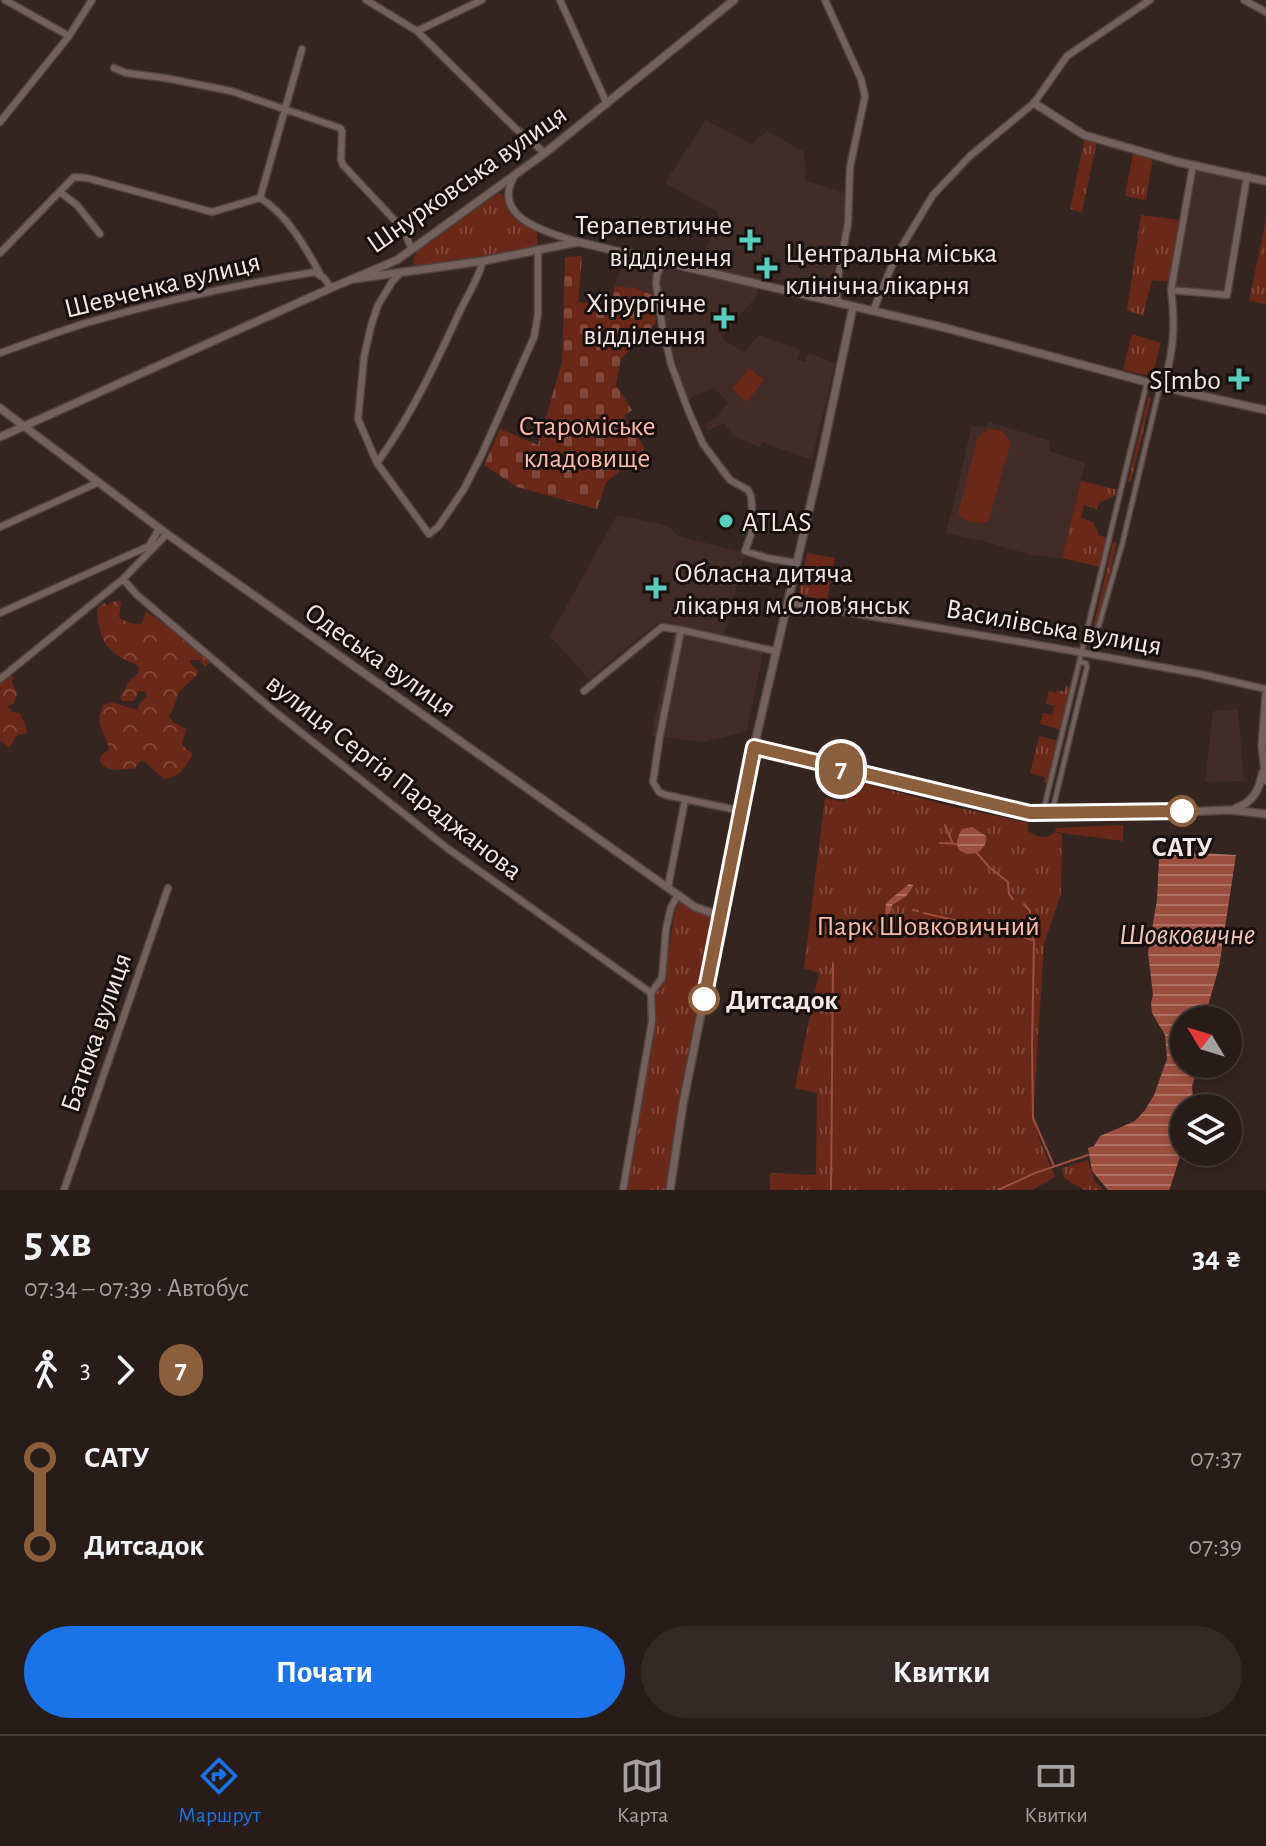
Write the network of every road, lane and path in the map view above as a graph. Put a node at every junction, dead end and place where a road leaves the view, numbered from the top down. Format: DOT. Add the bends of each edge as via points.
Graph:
graph roads {
  1 [pos="5,0"];
  2 [pos="92,0"];
  3 [pos="366,0"];
  4 [pos="482,0"];
  5 [pos="560,0"];
  6 [pos="734,0"];
  7 [pos="825,0"];
  8 [pos="1150,0"];
  9 [pos="1244,0"];
  10 [pos="1266,12"];
  11 [pos="417,31"];
  12 [pos="69,36"];
  13 [pos="302,49"];
  14 [pos="114,68"];
  15 [pos="0,103"];
  16 [pos="1034,103"];
  17 [pos="607,104"];
  18 [pos="285,109"];
  19 [pos="9,110"];
  20 [pos="0,122"];
  21 [pos="545,153"];
  22 [pos="1193,165"];
  23 [pos="515,176"];
  24 [pos="1247,176"];
  25 [pos="1266,181"];
  26 [pos="61,193"];
  27 [pos="260,198"];
  28 [pos="100,234"];
  29 [pos="578,242"];
  30 [pos="414,248"];
  31 [pos="538,251"];
  32 [pos="0,253"];
  33 [pos="483,261"];
  34 [pos="663,261"];
  35 [pos="401,271"];
  36 [pos="320,274"];
  37 [pos="354,279"];
  38 [pos="331,288"];
  39 [pos="1171,290"];
  40 [pos="838,303"];
  41 [pos="853,307"];
  42 [pos="873,311"];
  43 [pos="0,353"];
  44 [pos="1147,382"];
  45 [pos="1162,386"];
  46 [pos="0,408"];
  47 [pos="1266,410"];
  48 [pos="22,427"];
  49 [pos="0,437"];
  50 [pos="377,463"];
  51 [pos="97,483"];
  52 [pos="0,527"];
  53 [pos="159,529"];
  54 [pos="167,534"];
  55 [pos="796,563"];
  56 [pos="123,579"];
  57 [pos="787,602"];
  58 [pos="0,613"];
  59 [pos="681,630"];
  60 [pos="1093,646"];
  61 [pos="775,651"];
  62 [pos="1081,653"];
  63 [pos="1079,662"];
  64 [pos="0,679"];
  65 [pos="1073,686"];
  66 [pos="1082,688"];
  67 [pos="584,691"];
  68 [pos="1266,692"];
  69 [pos="1065,719"];
  70 [pos="1073,721"];
  71 [pos="754,747"];
  72 [pos="1056,754"];
  73 [pos="1065,756"];
  74 [pos="1264,767"];
  75 [pos="1266,780"];
  76 [pos="685,800"];
  77 [pos="1045,800"];
  78 [pos="1054,803"];
  79 [pos="1230,810"];
  80 [pos="741,811"];
  81 [pos="1043,811"];
  82 [pos="1266,814"];
  83 [pos="668,887"];
  84 [pos="168,888"];
  85 [pos="678,895"];
  86 [pos="721,916"];
  87 [pos="651,993"];
  88 [pos="64,1190"];
  89 [pos="623,1190"];
  90 [pos="670,1190"];
  1 -- 12 [label="street"];
  2 -- 12 [label="street"];
  3 -- 11 [label="street"];
  4 -- 11 [label="street"];
  5 -- 17 [label="street"];
  6 -- 17 [label="street, Шнурковська вулиця"];
  7 -- 40 [label="street" via="865,96 850,167"];
  8 -- 16 [label="street" via="1067,56"];
  9 -- 10 [label="street"];
  11 -- 21 [label="street"];
  12 -- 19 [label="street"];
  13 -- 18 [label="street"];
  14 -- 18 [label="street" via="231,91"];
  15 -- 19 [label="street"];
  16 -- 22 [label="street" via="1084,135"];
  16 -- 42 [label="street" via="933,195 896,256"];
  17 -- 21 [label="street, Шнурковська вулиця"];
  18 -- 27 [label="street"];
  18 -- 30 [label="street" via="340,128 343,165"];
  19 -- 20 [label="street"];
  21 -- 23 [label="street, Шнурковська вулиця"];
  22 -- 24 [label="street"];
  22 -- 39 [label="street"];
  23 -- 29 [label="street" via="509,194 519,216"];
  23 -- 30 [label="street, Шнурковська вулиця"];
  24 -- 25 [label="street"];
  24 -- 39 [label="street" via="1227,295"];
  26 -- 27 [label="street" via="74,177 212,212"];
  26 -- 28 [label="street"];
  26 -- 32 [label="street"];
  27 -- 36 [label="street" via="305,246"];
  29 -- 31 [label="street"];
  29 -- 34 [label="street"];
  30 -- 37 [label="street, Шнурковська вулиця"];
  31 -- 33 [label="street"];
  31 -- 50 [label="street" via="534,337 482,454 438,527 429,534"];
  33 -- 35 [label="street"];
  33 -- 50 [label="street" via="440,353"];
  34 -- 40 [label="street"];
  34 -- 55 [label="street" via="656,283 671,364 703,444 753,503 745,551"];
  35 -- 37 [label="street"];
  35 -- 50 [label="street" via="378,305 364,357 358,419"];
  36 -- 38 [label="street"];
  36 -- 43 [label="street, Шевченка вулиця" via="186,296"];
  37 -- 38 [label="street, Шнурковська вулиця"];
  38 -- 48 [label="street, Шнурковська вулиця"];
  39 -- 45 [label="street" via="1173,349"];
  40 -- 41 [label="street"];
  41 -- 42 [label="street"];
  41 -- 55 [label="street"];
  42 -- 44 [label="street"];
  44 -- 45 [label="street"];
  44 -- 62 [label="street"];
  45 -- 47 [label="street"];
  45 -- 60 [label="street"];
  46 -- 48 [label="street, Одеська вулиця"];
  48 -- 49 [label="street, Шнурковська вулиця"];
  48 -- 51 [label="street, Одеська вулиця"];
  51 -- 52 [label="street"];
  51 -- 53 [label="street, Одеська вулиця"];
  53 -- 54 [label="street, Одеська вулиця"];
  53 -- 58 [label="street" via="149,546"];
  54 -- 56 [label="street"];
  54 -- 83 [label="street, Одеська вулиця"];
  55 -- 57 [label="street"];
  56 -- 64 [label="street"];
  56 -- 87 [label="street, вулиця Сергія Параджанова" via="274,711 447,848"];
  57 -- 61 [label="street"];
  57 -- 62 [label="street, Василівська вулиця"];
  59 -- 61 [label="street"];
  59 -- 67 [label="street" via="662,627"];
  59 -- 76 [label="street" via="653,782 659,792"];
  61 -- 71 [label="street"];
  62 -- 63 [label="street"];
  62 -- 68 [label="street, Василівська вулиця"];
  63 -- 65 [label="street"];
  63 -- 66 [label="street" via="1087,664"];
  65 -- 66 [label="street"];
  65 -- 69 [label="street"];
  66 -- 70 [label="street"];
  68 -- 74 [label="street"];
  69 -- 70 [label="street"];
  69 -- 72 [label="street"];
  70 -- 73 [label="street"];
  71 -- 80 [label="street"];
  71 -- 81 [label="street" via="1030,813"];
  72 -- 73 [label="street"];
  72 -- 77 [label="street"];
  73 -- 78 [label="street"];
  74 -- 75 [label="street"];
  74 -- 79 [label="street" via="1252,800"];
  76 -- 80 [label="street"];
  76 -- 83 [label="street"];
  77 -- 78 [label="street"];
  77 -- 81 [label="street"];
  78 -- 81 [label="street"];
  79 -- 81 [label="street"];
  79 -- 82 [label="street"];
  80 -- 86 [label="street"];
  83 -- 85 [label="street, Одеська вулиця"];
  84 -- 88 [label="street, Батюка вулиця"];
  85 -- 86 [label="street, Одеська вулиця"];
  85 -- 87 [label="street" via="666,929 662,978"];
  86 -- 90 [label="street"];
  87 -- 89 [label="street" via="652,1021"];
}
